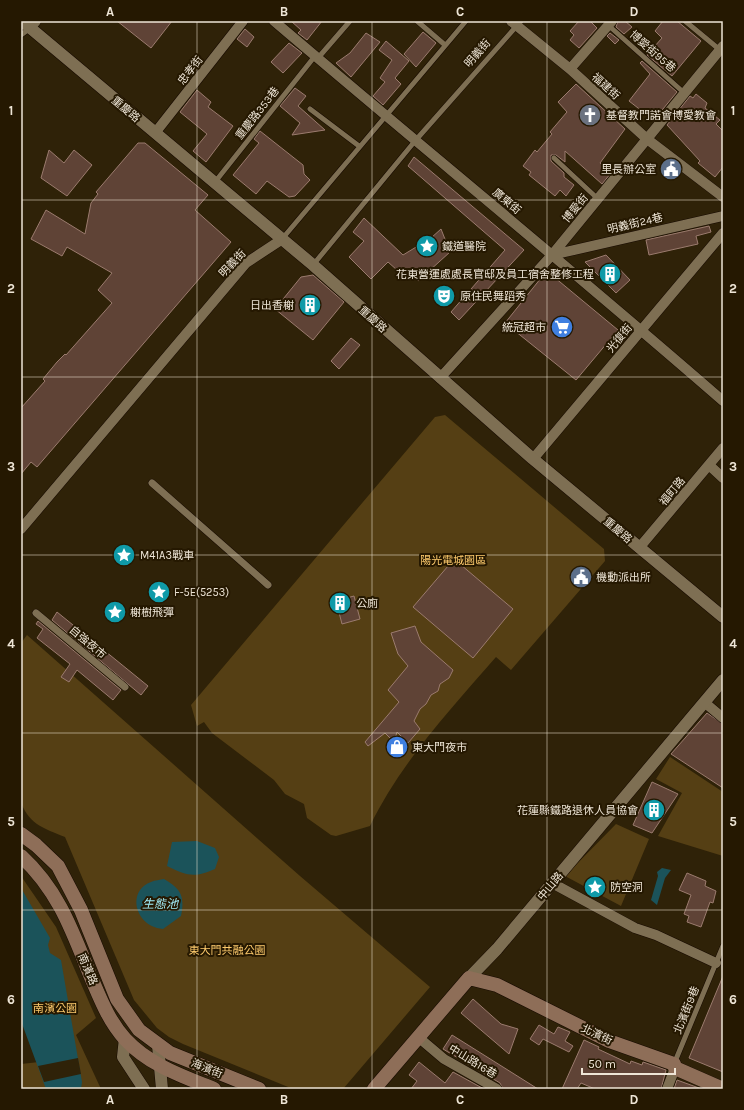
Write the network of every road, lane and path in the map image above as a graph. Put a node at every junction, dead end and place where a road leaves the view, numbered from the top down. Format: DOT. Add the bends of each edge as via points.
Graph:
graph roads {
  1 [pos="243,21"];
  2 [pos="274,21"];
  3 [pos="350,21"];
  4 [pos="417,21"];
  5 [pos="466,21"];
  6 [pos="685,21"];
  7 [pos="516,22"];
  8 [pos="610,23"];
  9 [pos="27,26"];
  10 [pos="445,45"];
  11 [pos="721,48"];
  12 [pos="316,57"];
  13 [pos="570,69"];
  14 [pos="686,91"];
  15 [pos="310,109"];
  16 [pos="385,116"];
  17 [pos="155,133"];
  18 [pos="647,139"];
  19 [pos="415,141"];
  20 [pos="359,146"];
  21 [pos="554,158"];
  22 [pos="214,183"];
  23 [pos="723,197"];
  24 [pos="598,199"];
  25 [pos="723,216"];
  26 [pos="723,233"];
  27 [pos="281,240"];
  28 [pos="552,255"];
  29 [pos="313,265"];
  30 [pos="642,330"];
  31 [pos="440,378"];
  32 [pos="723,401"];
  33 [pos="723,448"];
  34 [pos="533,459"];
  35 [pos="709,465"];
  36 [pos="723,478"];
  37 [pos="152,483"];
  38 [pos="21,529"];
  39 [pos="639,548"];
  40 [pos="268,585"];
  41 [pos="36,613"];
  42 [pos="723,617"];
  43 [pos="723,680"];
  44 [pos="125,687"];
  45 [pos="704,702"];
  46 [pos="723,718"];
  47 [pos="21,834"];
  48 [pos="21,856"];
  49 [pos="552,883"];
  50 [pos="723,946"];
  51 [pos="716,963"];
  52 [pos="469,978"];
  53 [pos="418,1037"];
  54 [pos="125,1038"];
  55 [pos="158,1045"];
  56 [pos="674,1066"];
  57 [pos="163,1068"];
  58 [pos="144,1089"];
  59 [pos="162,1089"];
  60 [pos="214,1089"];
  61 [pos="259,1089"];
  62 [pos="374,1089"];
  63 [pos="497,1089"];
  64 [pos="667,1089"];
  65 [pos="723,1089"];
  1 -- 17 [label="street, 忠孝街"];
  2 -- 12 [label="street, 廣東街"];
  3 -- 12 [label="lane, 重慶路353巷"];
  4 -- 10 [label="lane"];
  5 -- 10 [label="lane, 明義街"];
  6 -- 11 [label="lane"];
  7 -- 13 [label="street, 福建街"];
  7 -- 19 [label="lane, 明義街"];
  8 -- 13 [label="street"];
  8 -- 14 [label="lane, 博愛街95巷" via="682,91"];
  9 -- 17 [label="street, 重慶路"];
  10 -- 16 [label="lane, 明義街"];
  11 -- 14 [label="street, 博愛街"];
  12 -- 16 [label="street, 廣東街"];
  12 -- 22 [label="lane, 重慶路353巷"];
  13 -- 18 [label="street, 福建街"];
  14 -- 18 [label="street, 博愛街"];
  15 -- 20 [label="lane"];
  16 -- 19 [label="street, 廣東街"];
  16 -- 20 [label="lane, 明義街"];
  17 -- 22 [label="street, 重慶路"];
  18 -- 23 [label="street, 福建街"];
  18 -- 24 [label="street, 博愛街"];
  19 -- 28 [label="street, 廣東街"];
  19 -- 29 [label="lane, 明義街"];
  20 -- 27 [label="lane, 明義街"];
  21 -- 24 [label="lane"];
  22 -- 27 [label="street, 重慶路"];
  24 -- 28 [label="street, 博愛街"];
  25 -- 28 [label="street, 明義街24巷"];
  26 -- 30 [label="street, 光復街"];
  27 -- 29 [label="street, 重慶路"];
  27 -- 38 [label="street, 明義街" via="246,263"];
  28 -- 30 [label="street, 廣東街"];
  28 -- 31 [label="street, 博愛街"];
  29 -- 31 [label="street, 重慶路"];
  30 -- 32 [label="street, 廣東街"];
  30 -- 34 [label="street, 光復街"];
  31 -- 34 [label="street, 重慶路"];
  33 -- 35 [label="street, 福町路"];
  34 -- 39 [label="street, 重慶路"];
  35 -- 36 [label="street"];
  35 -- 39 [label="street, 福町路"];
  37 -- 40 [label="street"];
  39 -- 42 [label="street, 重慶路"];
  41 -- 44 [label="street, 自強夜市"];
  43 -- 45 [label="street, 中山路"];
  45 -- 46 [label="street"];
  45 -- 49 [label="street, 中山路"];
  47 -- 55 [label="main road, 南濱路" via="36,844 58,866 81,910 117,999 139,1030"];
  48 -- 54 [label="main road, 南濱路" via="44,879 57,900 106,1013"];
  49 -- 51 [label="street" via="635,928"];
  49 -- 52 [label="street, 中山路" via="497,949"];
  50 -- 51 [label="lane, 北濱街9巷"];
  51 -- 56 [label="lane, 北濱街9巷"];
  52 -- 53 [label="main road, 中山路"];
  52 -- 56 [label="main road, 北濱街" via="497,985 609,1041"];
  53 -- 62 [label="main road, 中山路"];
  53 -- 63 [label="street, 中山路16巷" via="444,1059"];
  54 -- 57 [label="main road, 南濱路"];
  54 -- 58 [label="street" via="123,1057"];
  55 -- 57 [label="street"];
  55 -- 61 [label="main road, 海濱街" via="201,1066"];
  56 -- 64 [label="street"];
  56 -- 65 [label="main road, 北濱街"];
  57 -- 59 [label="street"];
  57 -- 60 [label="main road, 海濱街"];
}
